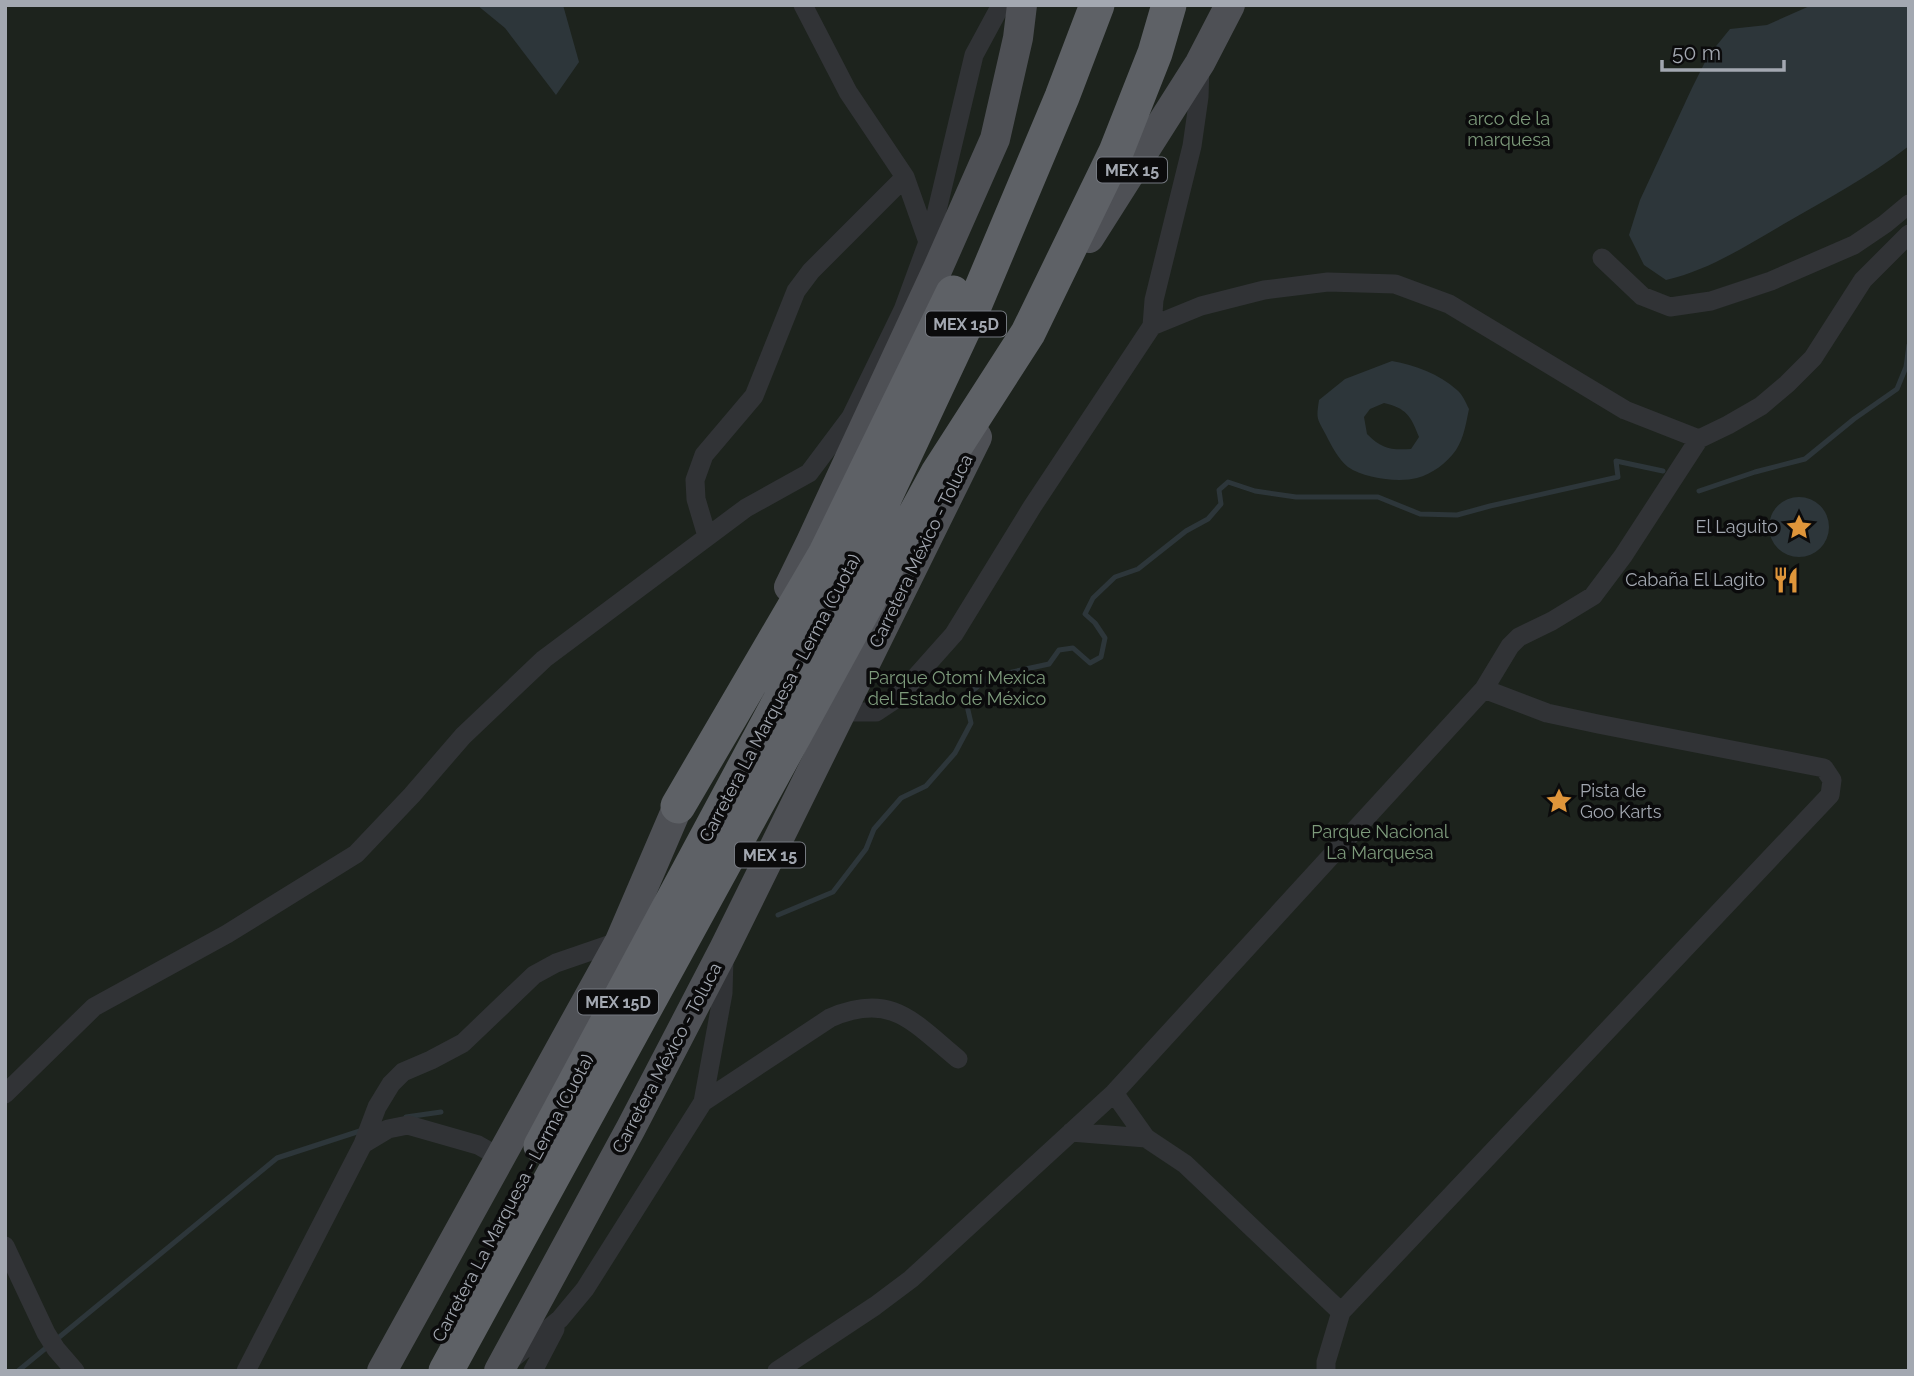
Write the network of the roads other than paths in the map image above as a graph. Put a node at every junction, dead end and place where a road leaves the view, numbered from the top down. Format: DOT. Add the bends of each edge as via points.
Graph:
graph roads {
  1 [pos="803,5"];
  2 [pos="1000,5"];
  3 [pos="1022,5"];
  4 [pos="1090,5"];
  5 [pos="1097,5"];
  6 [pos="1169,5"];
  7 [pos="1230,5"];
  8 [pos="1200,63"];
  9 [pos="905,177"];
  10 [pos="1909,204"];
  11 [pos="1909,234"];
  12 [pos="933,255"];
  13 [pos="1602,258"];
  14 [pos="1152,326"];
  15 [pos="1028,333"];
  16 [pos="1699,439"];
  17 [pos="707,536"];
  18 [pos="1485,689"];
  19 [pos="841,712"];
  20 [pos="678,806"];
  21 [pos="620,941"];
  22 [pos="724,950"];
  23 [pos="958,1059"];
  24 [pos="1114,1093"];
  25 [pos="5,1094"];
  26 [pos="703,1102"];
  27 [pos="1071,1132"];
  28 [pos="1146,1138"];
  29 [pos="365,1139"];
  30 [pos="501,1158"];
  31 [pos="5,1246"];
  32 [pos="1341,1312"];
  33 [pos="560,1319"];
  34 [pos="75,1371"];
  35 [pos="246,1371"];
  36 [pos="382,1371"];
  37 [pos="420,1371"];
  38 [pos="446,1371"];
  39 [pos="499,1371"];
  40 [pos="533,1371"];
  41 [pos="777,1371"];
  42 [pos="1326,1371"];
  1 -- 9 [label="street" via="848,93"];
  2 -- 12 [label="street" via="974,55"];
  3 -- 12 [label="main road" via="995,139"];
  4 -- 20 [label="highway" via="1067,43 943,317 825,553"];
  5 -- 37 [label="highway, Carretera La Marquesa - Lerma (Cuota) / MEX 15D" via="972,311 874,520"];
  6 -- 15 [label="highway, MEX 15D" via="1116,152"];
  7 -- 8 [label="main road, Carretera México - Toluca / MEX 15"];
  8 -- 14 [label="street" via="1192,146 1154,300"];
  8 -- 15 [label="main road, Carretera México - Toluca / MEX 15"];
  9 -- 12 [label="street"];
  9 -- 17 [label="street" via="796,291 754,397 704,455 695,480"];
  10 -- 13 [label="street" via="1854,244 1771,281 1711,301 1670,307 1642,296"];
  11 -- 16 [label="street" via="1863,280 1813,358 1787,384 1761,406"];
  12 -- 17 [label="street" via="851,417 809,473"];
  12 -- 20 [label="main road" via="811,542"];
  14 -- 16 [label="street" via="1200,306 1264,290 1328,282 1395,284 1449,304 1625,410"];
  14 -- 19 [label="street" via="954,634 897,698 876,712"];
  15 -- 19 [label="main road, Carretera México - Toluca / MEX 15"];
  15 -- 38 [label="highway, Carretera La Marquesa - Lerma (Cuota) / MEX 15D" via="938,473"];
  16 -- 18 [label="street" via="1599,589 1576,607 1519,637"];
  17 -- 25 [label="street" via="544,659 463,736 356,854 227,934 94,1007"];
  18 -- 24 [label="street"];
  18 -- 32 [label="street" via="1547,713 1824,768 1832,780 1829,795"];
  19 -- 22 [label="main road, Carretera México - Toluca / MEX 15"];
  20 -- 21 [label="main road"];
  21 -- 29 [label="street" via="534,975 463,1043 403,1072 377,1107"];
  21 -- 30 [label="main road"];
  22 -- 26 [label="street" via="723,993"];
  22 -- 39 [label="main road, Carretera México - Toluca / MEX 15"];
  23 -- 26 [label="street" via="906,1017 891,1010 862,1008 830,1017"];
  24 -- 27 [label="street"];
  24 -- 28 [label="street"];
  26 -- 33 [label="street" via="585,1289"];
  27 -- 28 [label="street"];
  27 -- 41 [label="street" via="911,1279"];
  28 -- 32 [label="street" via="1185,1164"];
  29 -- 30 [label="street" via="408,1125 478,1145"];
  29 -- 35 [label="street"];
  30 -- 36 [label="main road"];
  31 -- 34 [label="street" via="51,1341"];
  32 -- 42 [label="street"];
  33 -- 39 [label="street"];
  33 -- 40 [label="street"];
}
